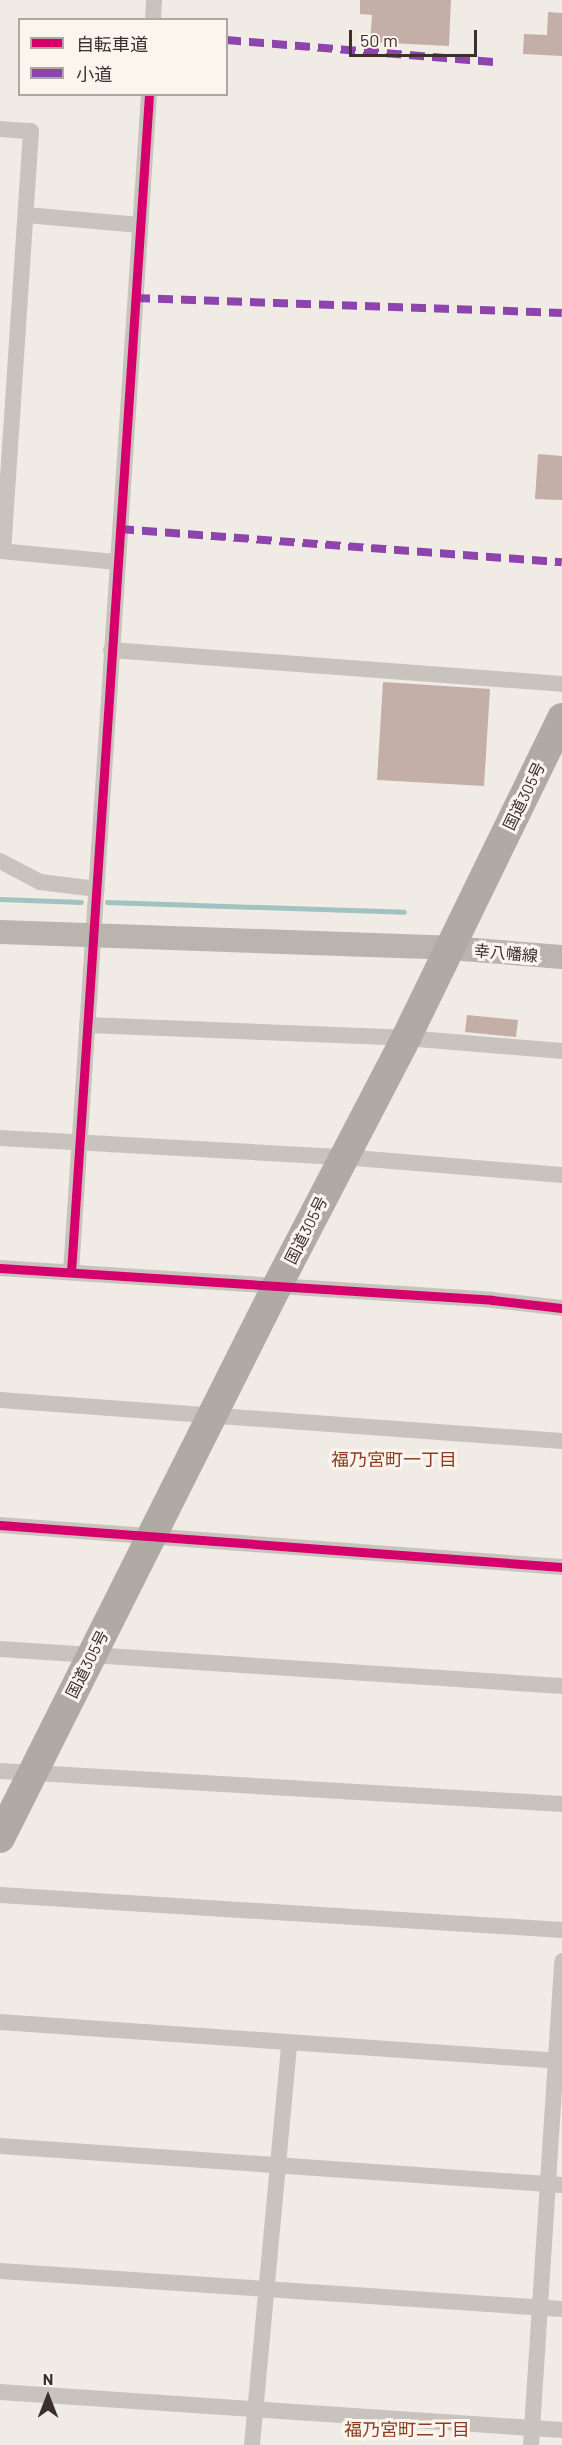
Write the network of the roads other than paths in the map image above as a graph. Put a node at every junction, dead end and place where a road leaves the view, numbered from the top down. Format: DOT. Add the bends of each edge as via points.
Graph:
graph roads {
  1 [pos="154,0"];
  2 [pos="153,18"];
  3 [pos="149,96"];
  4 [pos="0,129"];
  5 [pos="26,215"];
  6 [pos="140,225"];
  7 [pos="2,551"];
  8 [pos="117,562"];
  9 [pos="111,650"];
  10 [pos="562,684"];
  11 [pos="562,718"];
  12 [pos="0,861"];
  13 [pos="97,889"];
  14 [pos="0,932"];
  15 [pos="93,936"];
  16 [pos="450,948"];
  17 [pos="562,957"];
  18 [pos="87,1025"];
  19 [pos="406,1038"];
  20 [pos="562,1051"];
  21 [pos="0,1137"];
  22 [pos="79,1143"];
  23 [pos="343,1157"];
  24 [pos="562,1175"];
  25 [pos="0,1268"];
  26 [pos="71,1272"];
  27 [pos="276,1288"];
  28 [pos="562,1308"];
  29 [pos="0,1400"];
  30 [pos="212,1415"];
  31 [pos="562,1441"];
  32 [pos="0,1525"];
  33 [pos="151,1536"];
  34 [pos="562,1567"];
  35 [pos="0,1649"];
  36 [pos="91,1655"];
  37 [pos="562,1686"];
  38 [pos="0,1771"];
  39 [pos="32,1773"];
  40 [pos="562,1804"];
  41 [pos="0,1838"];
  42 [pos="0,1895"];
  43 [pos="562,1930"];
  44 [pos="562,1961"];
  45 [pos="0,2022"];
  46 [pos="289,2043"];
  47 [pos="560,2061"];
  48 [pos="0,2146"];
  49 [pos="276,2167"];
  50 [pos="554,2184"];
  51 [pos="0,2271"];
  52 [pos="266,2290"];
  53 [pos="539,2307"];
  54 [pos="562,2309"];
  55 [pos="0,2392"];
  56 [pos="256,2409"];
  57 [pos="532,2428"];
  58 [pos="562,2430"];
  59 [pos="252,2445"];
  60 [pos="531,2445"];
  1 -- 2 [label="street"];
  3 -- 6 [label="street"];
  4 -- 5 [label="street" via="31,131"];
  5 -- 6 [label="street"];
  5 -- 7 [label="street"];
  6 -- 8 [label="street"];
  7 -- 8 [label="street"];
  8 -- 9 [label="street"];
  9 -- 10 [label="street"];
  9 -- 13 [label="street"];
  11 -- 16 [label="highway, 国道305号"];
  12 -- 13 [label="street" via="40,882"];
  13 -- 15 [label="street"];
  14 -- 15 [label="street, 幸八幡線"];
  15 -- 16 [label="street, 幸八幡線"];
  15 -- 18 [label="street"];
  16 -- 17 [label="street, 幸八幡線"];
  16 -- 19 [label="highway, 国道305号"];
  18 -- 19 [label="street"];
  18 -- 22 [label="street"];
  19 -- 20 [label="street"];
  19 -- 23 [label="highway, 国道305号"];
  21 -- 22 [label="street"];
  22 -- 23 [label="street"];
  22 -- 26 [label="street"];
  23 -- 24 [label="street"];
  23 -- 27 [label="highway, 国道305号"];
  25 -- 26 [label="street"];
  26 -- 27 [label="street"];
  27 -- 28 [label="street" via="492,1300"];
  27 -- 30 [label="highway, 国道305号"];
  29 -- 30 [label="street"];
  30 -- 31 [label="street"];
  30 -- 33 [label="highway, 国道305号"];
  32 -- 33 [label="street"];
  33 -- 34 [label="street"];
  33 -- 36 [label="highway, 国道305号"];
  35 -- 36 [label="street"];
  36 -- 37 [label="street"];
  36 -- 39 [label="highway, 国道305号"];
  38 -- 39 [label="street"];
  39 -- 40 [label="street"];
  39 -- 41 [label="highway, 国道305号"];
  42 -- 43 [label="street"];
  44 -- 47 [label="street"];
  45 -- 46 [label="street"];
  46 -- 47 [label="street"];
  46 -- 49 [label="street"];
  47 -- 50 [label="street"];
  48 -- 49 [label="street"];
  49 -- 50 [label="street"];
  49 -- 52 [label="street"];
  50 -- 53 [label="street"];
  51 -- 52 [label="street"];
  52 -- 53 [label="street"];
  52 -- 56 [label="street"];
  53 -- 54 [label="street"];
  53 -- 57 [label="street"];
  55 -- 56 [label="street"];
  56 -- 57 [label="street"];
  56 -- 59 [label="street"];
  57 -- 58 [label="street"];
  57 -- 60 [label="street"];
}
